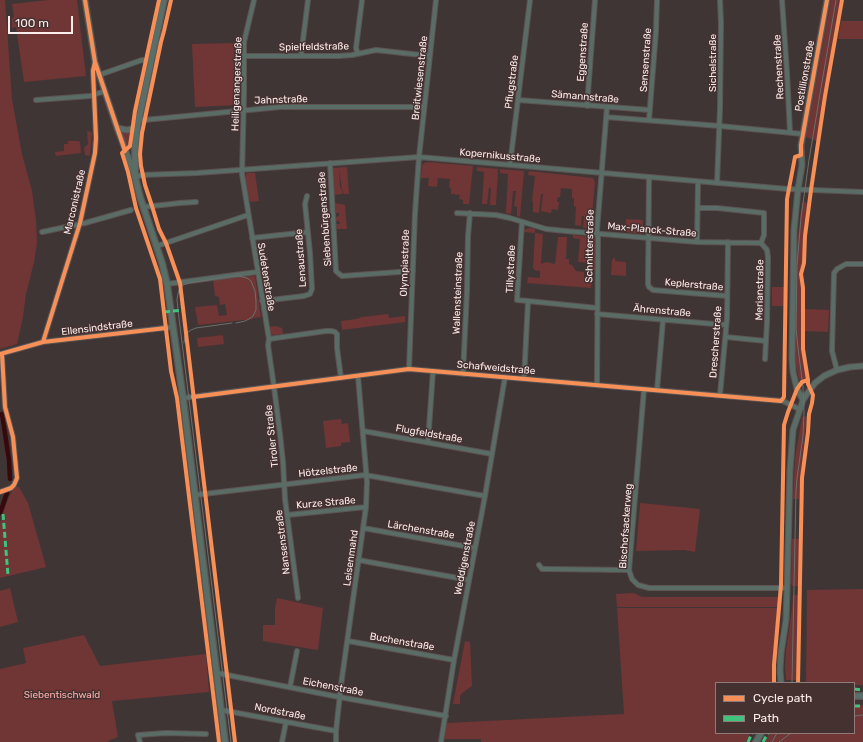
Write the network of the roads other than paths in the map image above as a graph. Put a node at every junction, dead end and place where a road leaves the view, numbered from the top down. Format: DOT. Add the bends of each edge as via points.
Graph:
graph roads {
  1 [pos="85,0"];
  2 [pos="164,0"];
  3 [pos="254,0"];
  4 [pos="308,0"];
  5 [pos="362,0"];
  6 [pos="436,0"];
  7 [pos="530,0"];
  8 [pos="595,0"];
  9 [pos="657,0"];
  10 [pos="720,0"];
  11 [pos="782,0"];
  12 [pos="827,0"];
  13 [pos="358,54"];
  14 [pos="244,56"];
  15 [pos="300,56"];
  16 [pos="430,56"];
  17 [pos="151,60"];
  18 [pos="95,62"];
  19 [pos="99,75"];
  20 [pos="104,91"];
  21 [pos="94,94"];
  22 [pos="36,100"];
  23 [pos="518,100"];
  24 [pos="588,106"];
  25 [pos="424,107"];
  26 [pos="607,107"];
  27 [pos="244,110"];
  28 [pos="650,110"];
  29 [pos="606,117"];
  30 [pos="139,119"];
  31 [pos="649,120"];
  32 [pos="720,126"];
  33 [pos="117,128"];
  34 [pos="137,128"];
  35 [pos="790,132"];
  36 [pos="802,134"];
  37 [pos="419,157"];
  38 [pos="330,163"];
  39 [pos="510,165"];
  40 [pos="242,170"];
  41 [pos="602,173"];
  42 [pos="135,177"];
  43 [pos="649,177"];
  44 [pos="698,182"];
  45 [pos="717,183"];
  46 [pos="798,189"];
  47 [pos="863,192"];
  48 [pos="307,196"];
  49 [pos="196,202"];
  50 [pos="144,208"];
  51 [pos="698,208"];
  52 [pos="131,210"];
  53 [pos="457,213"];
  54 [pos="470,213"];
  55 [pos="248,215"];
  56 [pos="522,222"];
  57 [pos="80,223"];
  58 [pos="42,232"];
  59 [pos="308,232"];
  60 [pos="598,233"];
  61 [pos="252,238"];
  62 [pos="648,238"];
  63 [pos="697,242"];
  64 [pos="728,242"];
  65 [pos="761,243"];
  66 [pos="157,246"];
  67 [pos="863,264"];
  68 [pos="413,271"];
  69 [pos="258,272"];
  70 [pos="167,284"];
  71 [pos="728,296"];
  72 [pos="262,300"];
  73 [pos="528,301"];
  74 [pos="598,308"];
  75 [pos="597,314"];
  76 [pos="663,320"];
  77 [pos="726,325"];
  78 [pos="173,327"];
  79 [pos="726,337"];
  80 [pos="268,339"];
  81 [pos="766,341"];
  82 [pos="43,342"];
  83 [pos="1,354"];
  84 [pos="765,359"];
  85 [pos="863,366"];
  86 [pos="409,369"];
  87 [pos="837,370"];
  88 [pos="434,371"];
  89 [pos="463,374"];
  90 [pos="358,376"];
  91 [pos="505,377"];
  92 [pos="341,378"];
  93 [pos="524,379"];
  94 [pos="597,384"];
  95 [pos="274,387"];
  96 [pos="644,389"];
  97 [pos="657,390"];
  98 [pos="720,395"];
  99 [pos="183,398"];
  100 [pos="802,400"];
  101 [pos="799,409"];
  102 [pos="363,431"];
  103 [pos="428,442"];
  104 [pos="492,454"];
  105 [pos="366,475"];
  106 [pos="284,484"];
  107 [pos="2,492"];
  108 [pos="195,494"];
  109 [pos="485,496"];
  110 [pos="366,508"];
  111 [pos="287,515"];
  112 [pos="363,528"];
  113 [pos="475,548"];
  114 [pos="358,560"];
  115 [pos="539,565"];
  116 [pos="629,570"];
  117 [pos="469,580"];
  118 [pos="787,588"];
  119 [pos="298,598"];
  120 [pos="348,640"];
  121 [pos="297,651"];
  122 [pos="454,660"];
  123 [pos="217,673"];
  124 [pos="781,682"];
  125 [pos="290,687"];
  126 [pos="339,697"];
  127 [pos="221,710"];
  128 [pos="446,716"];
  129 [pos="286,722"];
  130 [pos="336,731"];
  131 [pos="206,734"];
  132 [pos="140,742"];
  133 [pos="225,742"];
  134 [pos="282,742"];
  135 [pos="336,742"];
  136 [pos="441,742"];
  1 -- 18 [label="street"];
  2 -- 17 [label="main road"];
  3 -- 14 [label="street, Heiligenangerstraße" via="244,39"];
  4 -- 15 [label="street"];
  5 -- 13 [label="street" via="356,48"];
  6 -- 16 [label="street, Breitwiesenstraße"];
  7 -- 23 [label="street, Pflugstraße"];
  8 -- 24 [label="street, Eggenstraße"];
  9 -- 28 [label="street, Sensenstraße"];
  10 -- 32 [label="street, Sichelstraße"];
  11 -- 35 [label="street, Rechenstraße"];
  12 -- 36 [label="street, Postillionstraße"];
  13 -- 15 [label="street, Spielfeldstraße"];
  13 -- 16 [label="street, Spielfeldstraße" via="376,50"];
  14 -- 15 [label="street, Spielfeldstraße"];
  14 -- 27 [label="street, Heiligenangerstraße"];
  16 -- 25 [label="street, Breitwiesenstraße"];
  17 -- 19 [label="street" via="142,60"];
  17 -- 30 [label="main road"];
  18 -- 19 [label="street"];
  18 -- 21 [label="street, Marconistraße"];
  19 -- 20 [label="street"];
  20 -- 21 [label="street"];
  20 -- 33 [label="street"];
  21 -- 22 [label="street"];
  21 -- 57 [label="street, Marconistraße" via="96,146"];
  23 -- 24 [label="street, Sämannstraße"];
  23 -- 39 [label="street, Pflugstraße"];
  24 -- 26 [label="street, Sämannstraße"];
  25 -- 27 [label="street, Jahnstraße" via="280,107"];
  25 -- 37 [label="street, Breitwiesenstraße"];
  26 -- 28 [label="street, Sämannstraße"];
  26 -- 29 [label="street, Schnitterstraße"];
  27 -- 30 [label="street, Jahnstraße"];
  27 -- 40 [label="street, Heiligenangerstraße"];
  28 -- 31 [label="street, Sensenstraße"];
  29 -- 31 [label="street, Sämannstraße"];
  29 -- 41 [label="street, Schnitterstraße"];
  30 -- 34 [label="main road"];
  31 -- 32 [label="street, Sämannstraße"];
  32 -- 35 [label="street, Sämannstraße"];
  32 -- 45 [label="street"];
  33 -- 34 [label="street"];
  33 -- 42 [label="street"];
  34 -- 42 [label="main road"];
  35 -- 36 [label="street, Sämannstraße"];
  36 -- 46 [label="street, Postillionstraße" via="802,165"];
  37 -- 38 [label="street, Kopernikusstraße"];
  37 -- 39 [label="street, Kopernikusstraße"];
  37 -- 68 [label="street, Olympiastraße"];
  38 -- 40 [label="street, Kopernikusstraße"];
  38 -- 68 [label="street, Siebenbürgenstraße" via="336,271 342,276"];
  39 -- 41 [label="street, Kopernikusstraße"];
  40 -- 42 [label="street, Kopernikusstraße"];
  40 -- 55 [label="street, Sudetenstraße"];
  41 -- 43 [label="street, Kopernikusstraße"];
  41 -- 60 [label="street, Schnitterstraße"];
  42 -- 50 [label="main road"];
  43 -- 44 [label="street, Kopernikusstraße"];
  43 -- 62 [label="street, Keplerstraße"];
  44 -- 45 [label="street, Kopernikusstraße"];
  44 -- 51 [label="street"];
  45 -- 46 [label="street, Kopernikusstraße"];
  46 -- 47 [label="street, Kopernikusstraße"];
  46 -- 100 [label="street, Postillionstraße" via="794,230 792,358 797,389"];
  48 -- 59 [label="street, Lenaustraße" via="304,204"];
  49 -- 50 [label="street"];
  50 -- 66 [label="main road"];
  51 -- 63 [label="street"];
  51 -- 65 [label="street" via="764,213 764,235"];
  52 -- 57 [label="street"];
  53 -- 54 [label="street, Max-Planck-Straße"];
  54 -- 56 [label="street, Max-Planck-Straße" via="496,215"];
  54 -- 89 [label="street, Wallensteinstraße"];
  55 -- 61 [label="street, Sudetenstraße"];
  55 -- 66 [label="street"];
  56 -- 60 [label="street, Max-Planck-Straße" via="546,229"];
  56 -- 73 [label="street, Tillystraße" via="517,300"];
  57 -- 58 [label="street"];
  57 -- 82 [label="street, Marconistraße"];
  59 -- 61 [label="street"];
  59 -- 72 [label="street, Lenaustraße" via="312,289 310,294"];
  60 -- 62 [label="street, Max-Planck-Straße"];
  60 -- 74 [label="street, Schnitterstraße"];
  61 -- 69 [label="street, Sudetenstraße"];
  62 -- 63 [label="street, Max-Planck-Straße"];
  62 -- 71 [label="street, Keplerstraße" via="648,284 653,290"];
  63 -- 64 [label="street, Max-Planck-Straße"];
  64 -- 65 [label="street"];
  64 -- 71 [label="street, Drescherstraße"];
  65 -- 81 [label="street, Merianstraße" via="767,250 768,257"];
  66 -- 70 [label="main road"];
  67 -- 87 [label="street" via="846,264 834,273 832,351"];
  68 -- 86 [label="street, Olympiastraße"];
  69 -- 70 [label="street"];
  69 -- 72 [label="street, Sudetenstraße"];
  70 -- 78 [label="main road"];
  71 -- 77 [label="street, Drescherstraße"];
  72 -- 80 [label="street, Sudetenstraße"];
  73 -- 74 [label="street"];
  73 -- 93 [label="street, Tillystraße"];
  74 -- 75 [label="street, Schnitterstraße"];
  75 -- 76 [label="street, Ährenstraße"];
  75 -- 94 [label="street, Schnitterstraße"];
  76 -- 77 [label="street, Ährenstraße"];
  76 -- 97 [label="street"];
  77 -- 79 [label="street, Drescherstraße"];
  78 -- 82 [label="street, Ellensindstraße"];
  78 -- 99 [label="main road"];
  79 -- 81 [label="street"];
  79 -- 98 [label="street, Drescherstraße"];
  80 -- 92 [label="street" via="335,332"];
  80 -- 95 [label="street, Sudetenstraße"];
  81 -- 84 [label="street, Merianstraße"];
  82 -- 83 [label="street, Ellensindstraße"];
  83 -- 107 [label="street" via="5,408 13,437 17,478 11,488"];
  85 -- 87 [label="street"];
  86 -- 88 [label="street, Schafweidstraße"];
  86 -- 90 [label="street, Schafweidstraße"];
  87 -- 100 [label="street" via="816,382"];
  88 -- 89 [label="street, Schafweidstraße"];
  88 -- 103 [label="street"];
  89 -- 91 [label="street, Schafweidstraße"];
  90 -- 92 [label="street, Schafweidstraße"];
  90 -- 102 [label="street, Leisenmahd"];
  91 -- 93 [label="street, Schafweidstraße"];
  91 -- 104 [label="street, Weddigenstraße"];
  92 -- 95 [label="street, Schafweidstraße"];
  93 -- 94 [label="street, Schafweidstraße"];
  94 -- 96 [label="street, Schafweidstraße"];
  95 -- 99 [label="street, Schafweidstraße"];
  95 -- 106 [label="street, Tiroler Straße"];
  96 -- 97 [label="street, Schafweidstraße"];
  96 -- 116 [label="street, Bischofsackerweg"];
  97 -- 98 [label="street, Schafweidstraße"];
  98 -- 101 [label="street, Schafweidstraße" via="783,401"];
  99 -- 108 [label="main road"];
  100 -- 101 [label="street"];
  101 -- 118 [label="street" via="793,430 790,457"];
  102 -- 103 [label="street, Flugfeldstraße"];
  102 -- 105 [label="street, Leisenmahd"];
  103 -- 104 [label="street, Flugfeldstraße"];
  104 -- 109 [label="street, Weddigenstraße"];
  105 -- 106 [label="street, Hötzelstraße"];
  105 -- 109 [label="street, Hötzelstraße"];
  105 -- 110 [label="street, Leisenmahd"];
  106 -- 108 [label="street, Hötzelstraße"];
  106 -- 111 [label="street, Nansenstraße"];
  108 -- 123 [label="main road"];
  109 -- 113 [label="street, Weddigenstraße"];
  110 -- 111 [label="street, Kurze Straße"];
  110 -- 112 [label="street, Leisenmahd"];
  111 -- 119 [label="street, Nansenstraße"];
  112 -- 113 [label="street, Lärchenstraße"];
  112 -- 114 [label="street, Leisenmahd"];
  113 -- 117 [label="street, Weddigenstraße"];
  114 -- 117 [label="street"];
  114 -- 120 [label="street, Leisenmahd"];
  115 -- 116 [label="street" via="542,569"];
  116 -- 118 [label="street, Bischofsackerweg" via="632,579 638,585 649,588"];
  117 -- 122 [label="street, Weddigenstraße"];
  118 -- 124 [label="street" via="786,620 780,659"];
  120 -- 122 [label="street, Buchenstraße"];
  120 -- 126 [label="street, Leisenmahd"];
  121 -- 125 [label="street"];
  122 -- 128 [label="street, Weddigenstraße"];
  123 -- 125 [label="street, Eichenstraße"];
  123 -- 127 [label="main road"];
  125 -- 126 [label="street, Eichenstraße"];
  126 -- 128 [label="street, Eichenstraße"];
  126 -- 130 [label="street, Leisenmahd"];
  127 -- 129 [label="street, Nordstraße"];
  127 -- 133 [label="main road"];
  128 -- 136 [label="street, Weddigenstraße"];
  129 -- 130 [label="street, Nordstraße"];
  129 -- 134 [label="street"];
  130 -- 135 [label="street, Leisenmahd"];
  131 -- 132 [label="street" via="138,735"];
}
